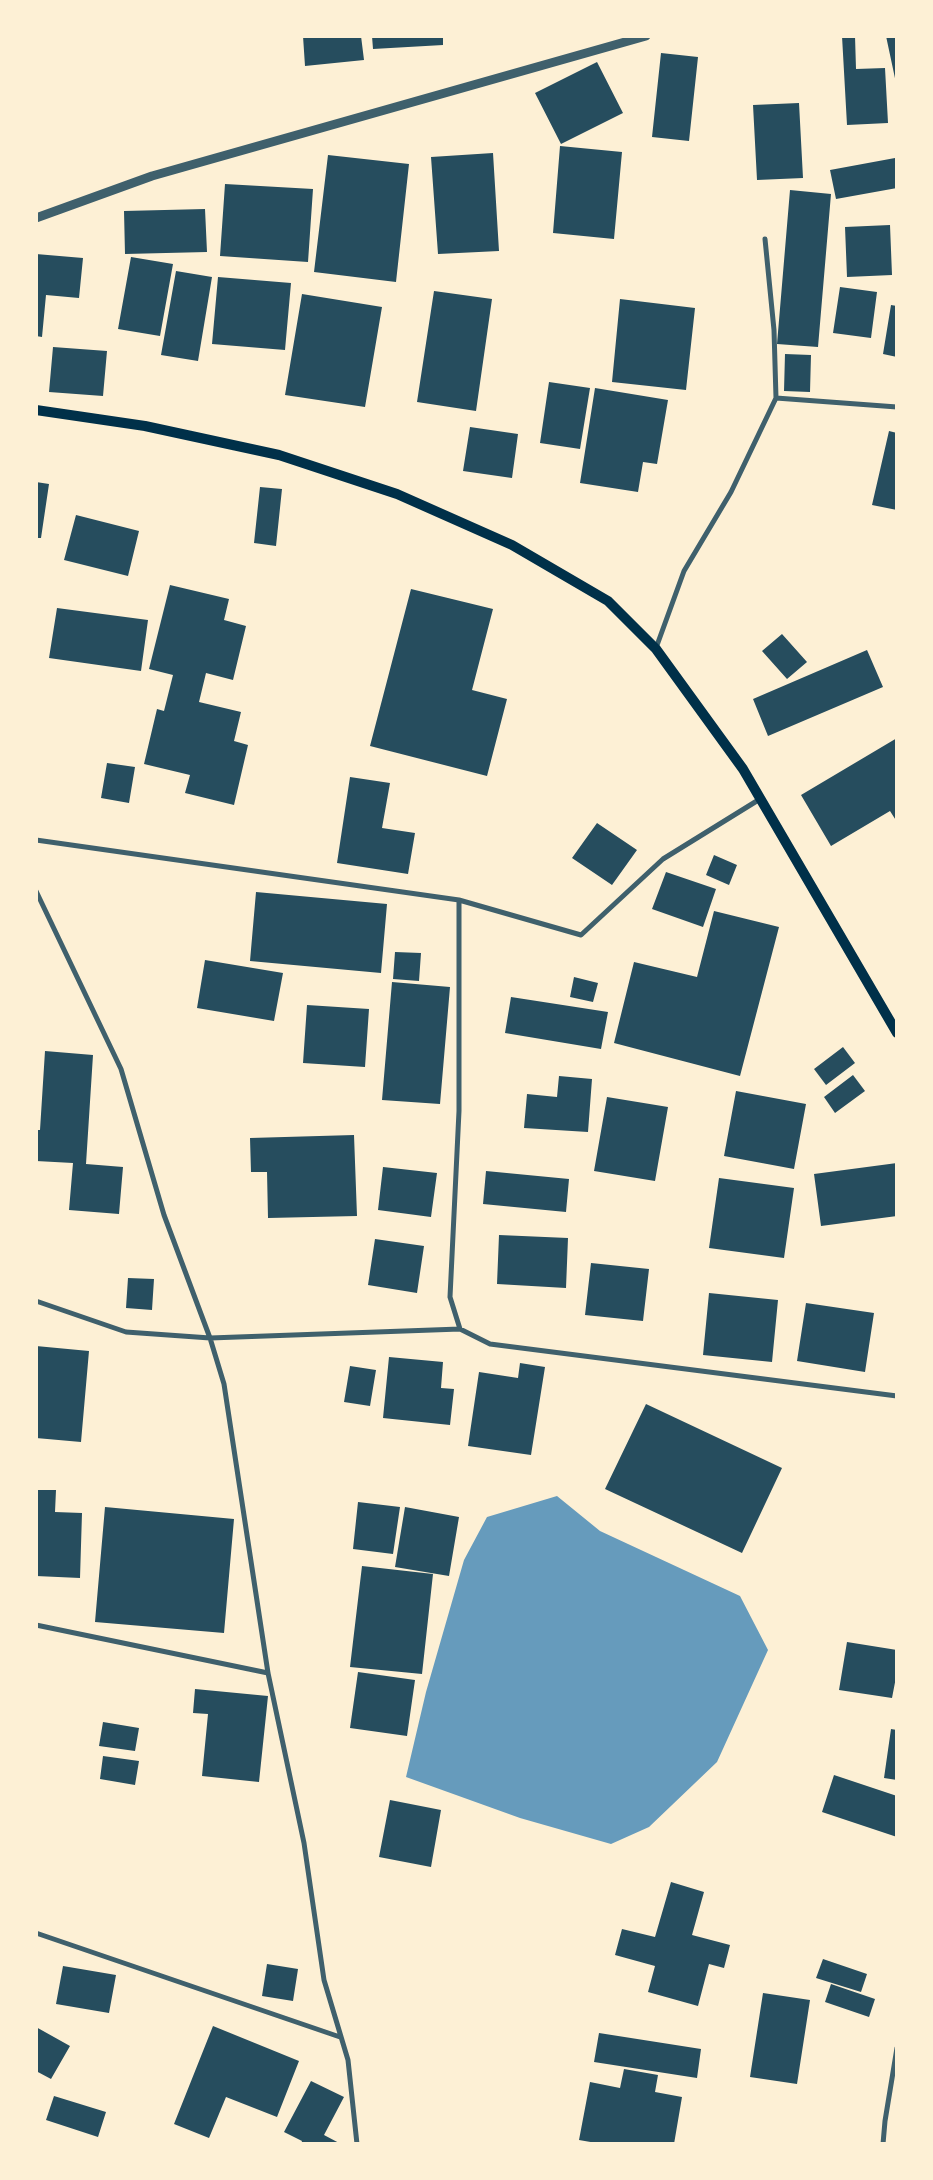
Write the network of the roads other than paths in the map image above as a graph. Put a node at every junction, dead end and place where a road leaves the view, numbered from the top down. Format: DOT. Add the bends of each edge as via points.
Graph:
graph roads {
  1 [pos="646,36"];
  2 [pos="36,218"];
  3 [pos="765,239"];
  4 [pos="776,398"];
  5 [pos="897,407"];
  6 [pos="36,410"];
  7 [pos="656,649"];
  8 [pos="760,799"];
  9 [pos="36,840"];
  10 [pos="36,890"];
  11 [pos="459,900"];
  12 [pos="897,1033"];
  13 [pos="36,1301"];
  14 [pos="460,1329"];
  15 [pos="210,1338"];
  16 [pos="897,1396"];
  17 [pos="36,1625"];
  18 [pos="268,1673"];
  19 [pos="36,1932"];
  20 [pos="340,2037"];
  21 [pos="897,2048"];
  22 [pos="356,2144"];
  23 [pos="883,2144"];
  1 -- 2 [label="street" via="152,176"];
  3 -- 4 [label="street" via="774,330"];
  4 -- 5 [label="street"];
  4 -- 7 [label="street" via="731,492 684,571"];
  6 -- 7 [label="main road" via="145,426 279,455 397,494 512,545 608,601"];
  7 -- 8 [label="main road" via="743,768"];
  8 -- 11 [label="street" via="663,859 581,934"];
  8 -- 12 [label="main road"];
  9 -- 11 [label="street"];
  10 -- 15 [label="street" via="120,1069 164,1215"];
  11 -- 14 [label="street" via="459,1111 450,1297"];
  13 -- 15 [label="street" via="126,1332"];
  14 -- 15 [label="street"];
  14 -- 16 [label="street" via="490,1344"];
  15 -- 18 [label="street" via="224,1384"];
  17 -- 18 [label="street"];
  18 -- 20 [label="street" via="304,1843 324,1980"];
  19 -- 20 [label="street"];
  20 -- 22 [label="street" via="348,2060"];
  21 -- 23 [label="street"];
}
